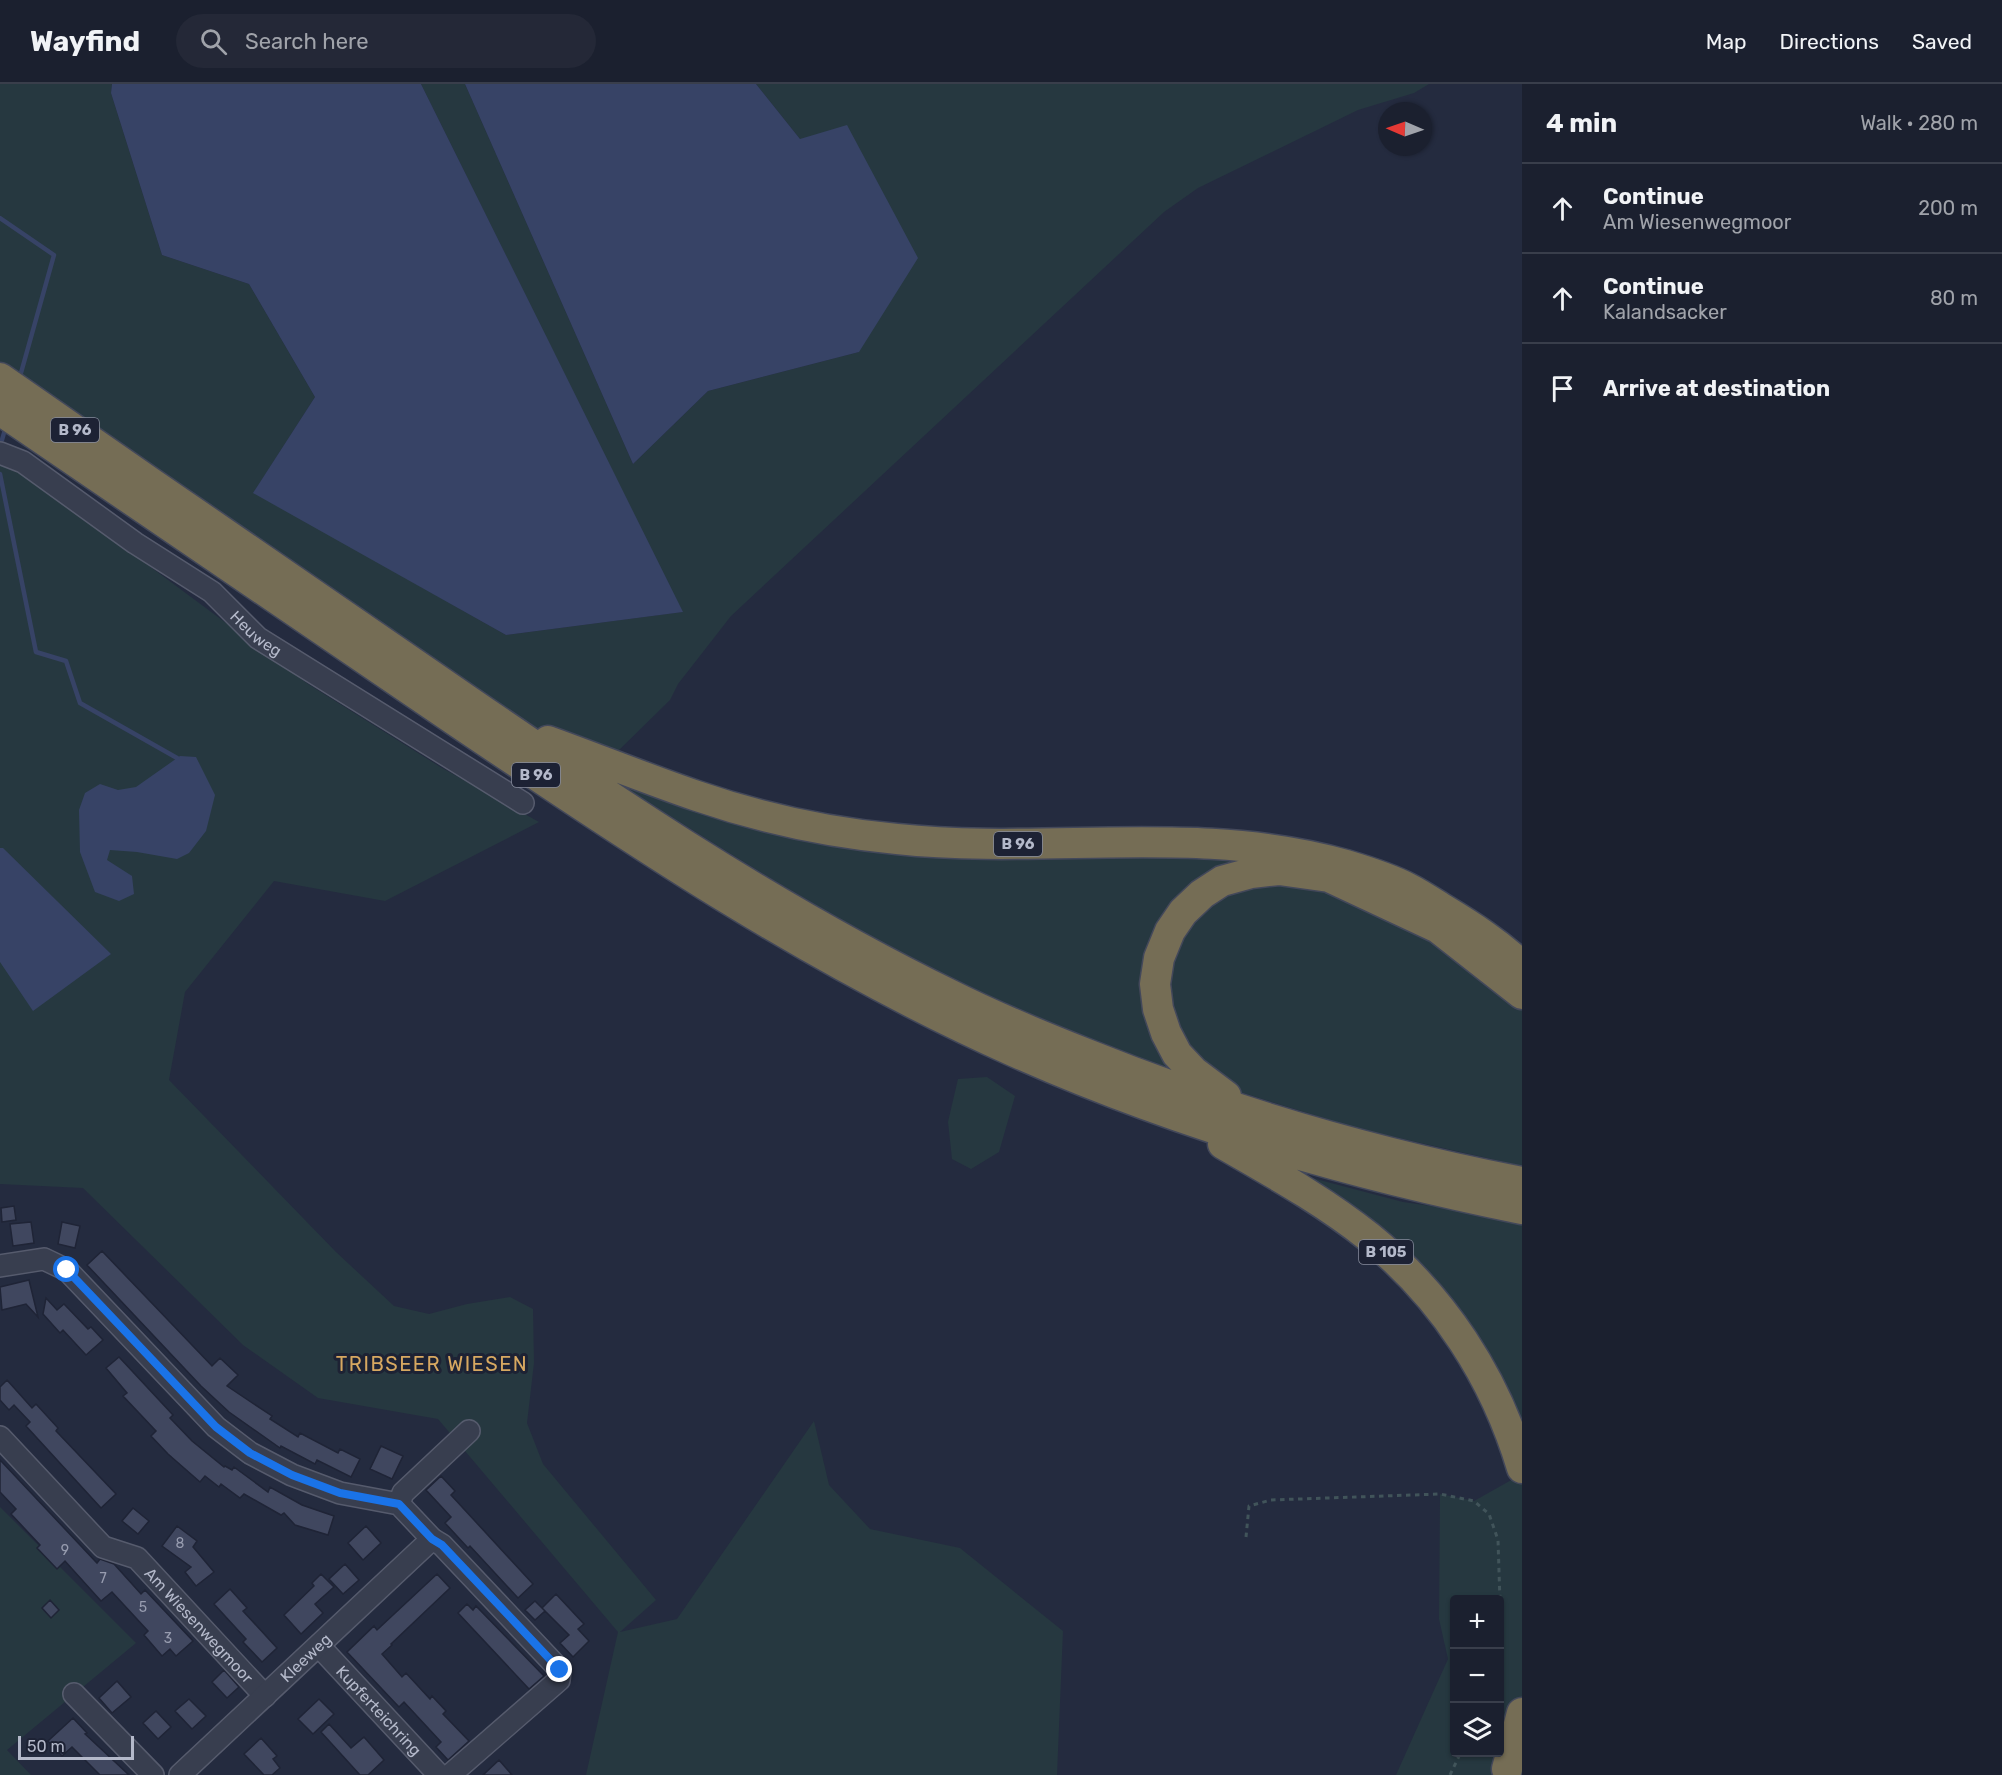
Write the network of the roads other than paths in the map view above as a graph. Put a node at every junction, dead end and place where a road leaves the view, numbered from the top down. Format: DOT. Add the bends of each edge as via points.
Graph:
graph roads {
  1 [pos="0,378"];
  2 [pos="0,410"];
  3 [pos="0,453"];
  4 [pos="146,495"];
  5 [pos="501,723"];
  6 [pos="523,803"];
  7 [pos="1522,966"];
  8 [pos="1522,994"];
  9 [pos="1169,1113"];
  10 [pos="1251,1114"];
  11 [pos="1522,1182"];
  12 [pos="1522,1209"];
  13 [pos="0,1266"];
  14 [pos="469,1431"];
  15 [pos="0,1437"];
  16 [pos="1522,1468"];
  17 [pos="399,1504"];
  18 [pos="432,1539"];
  19 [pos="319,1646"];
  20 [pos="74,1694"];
  21 [pos="265,1696"];
  22 [pos="1522,1713"];
  23 [pos="1522,1742"];
  24 [pos="1505,1772"];
  25 [pos="153,1775"];
  26 [pos="180,1775"];
  27 [pos="439,1775"];
  28 [pos="450,1775"];
  1 -- 4 [label="highway, B 96"];
  2 -- 4 [label="highway, B 96"];
  3 -- 6 [label="street, Heuweg" via="23,462 135,543 212,592 258,638"];
  4 -- 5 [label="highway, B 96"];
  4 -- 9 [label="highway, B 96" via="615,829 781,932 1016,1053"];
  5 -- 7 [label="highway, B 96" via="698,796 818,828 965,845 1236,844 1322,859 1408,887 1474,927"];
  5 -- 10 [label="highway, B 96" via="712,862 873,955 1025,1029"];
  8 -- 10 [label="highway, B 96" via="1438,928 1329,878 1279,870 1222,881 1182,912 1170,931 1155,984 1166,1033 1177,1054 1194,1072"];
  9 -- 12 [label="highway, B 96" via="1247,1140 1357,1170"];
  9 -- 16 [label="highway, B 105" via="1307,1193 1368,1236 1414,1279 1441,1309 1485,1375"];
  10 -- 11 [label="highway, B 96" via="1362,1147"];
  13 -- 17 [label="street" via="44,1259 67,1270 216,1427 250,1453 292,1475 340,1493"];
  14 -- 17 [label="street" via="403,1493"];
  15 -- 21 [label="street, Am Wiesenwegmoor" via="103,1547 137,1558"];
  17 -- 18 [label="street"];
  18 -- 19 [label="street, Kleeweg"];
  18 -- 28 [label="street" via="560,1670 559,1680"];
  19 -- 21 [label="street, Kleeweg"];
  19 -- 27 [label="street, Kupferteichring"];
  20 -- 25 [label="street"];
  21 -- 26 [label="street, Kleeweg"];
  22 -- 24 [label="highway"];
  23 -- 24 [label="highway"];
}
